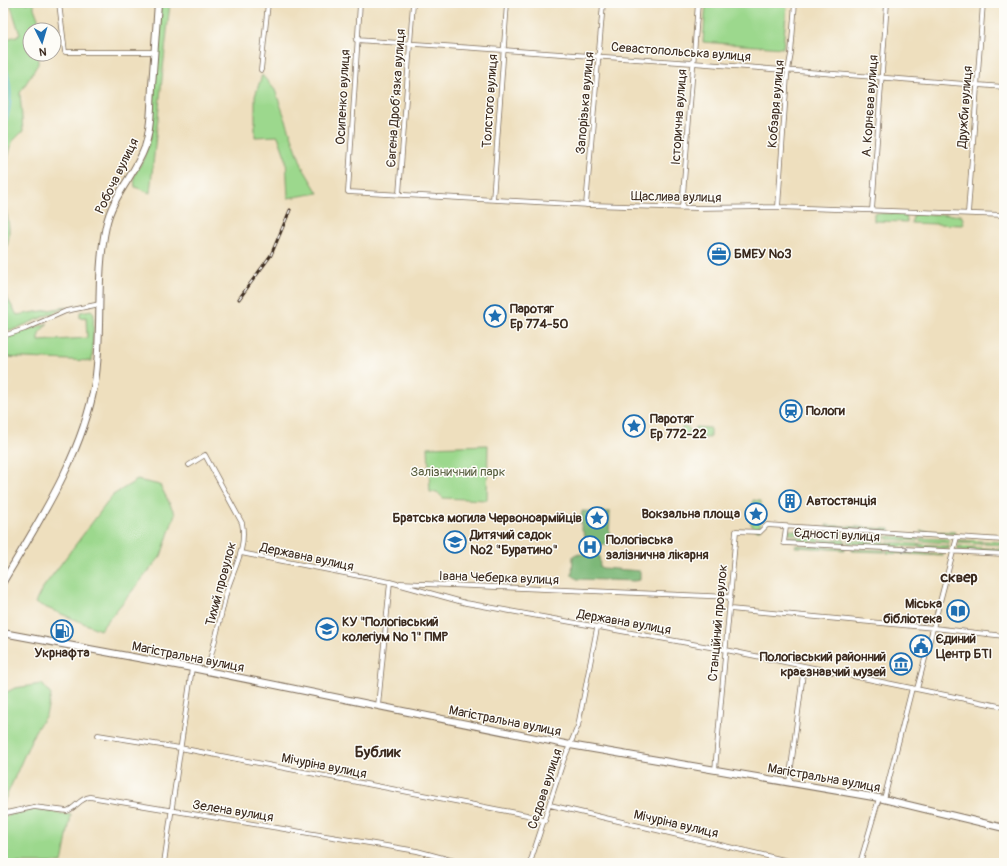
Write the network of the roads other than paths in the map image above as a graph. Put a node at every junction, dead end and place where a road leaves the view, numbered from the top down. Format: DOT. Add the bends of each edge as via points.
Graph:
graph roads {
  1 [pos="59,3"];
  2 [pos="158,3"];
  3 [pos="268,3"];
  4 [pos="360,3"];
  5 [pos="413,3"];
  6 [pos="507,3"];
  7 [pos="603,3"];
  8 [pos="698,3"];
  9 [pos="795,3"];
  10 [pos="887,3"];
  11 [pos="982,3"];
  12 [pos="356,40"];
  13 [pos="410,44"];
  14 [pos="504,50"];
  15 [pos="154,52"];
  16 [pos="599,56"];
  17 [pos="693,63"];
  18 [pos="261,70"];
  19 [pos="788,70"];
  20 [pos="882,77"];
  21 [pos="977,85"];
  22 [pos="1004,87"];
  23 [pos="348,192"];
  24 [pos="399,194"];
  25 [pos="493,200"];
  26 [pos="586,205"];
  27 [pos="778,207"];
  28 [pos="682,208"];
  29 [pos="872,210"];
  30 [pos="968,213"];
  31 [pos="1004,214"];
  32 [pos="100,304"];
  33 [pos="3,336"];
  34 [pos="189,465"];
  35 [pos="786,527"];
  36 [pos="957,537"];
  37 [pos="1004,540"];
  38 [pos="953,551"];
  39 [pos="241,553"];
  40 [pos="1004,554"];
  41 [pos="3,582"];
  42 [pos="390,582"];
  43 [pos="731,597"];
  44 [pos="730,609"];
  45 [pos="597,628"];
  46 [pos="934,628"];
  47 [pos="3,632"];
  48 [pos="1004,636"];
  49 [pos="726,650"];
  50 [pos="804,666"];
  51 [pos="192,668"];
  52 [pos="207,672"];
  53 [pos="915,688"];
  54 [pos="378,706"];
  55 [pos="1004,706"];
  56 [pos="98,735"];
  57 [pos="570,745"];
  58 [pos="180,748"];
  59 [pos="715,770"];
  60 [pos="789,783"];
  61 [pos="882,799"];
  62 [pos="550,805"];
  63 [pos="170,811"];
  64 [pos="6,813"];
  65 [pos="545,821"];
  66 [pos="1004,828"];
  67 [pos="164,863"];
  68 [pos="462,863"];
  69 [pos="530,863"];
  70 [pos="796,863"];
  71 [pos="860,863"];
  1 -- 15 [label="street" via="65,52"];
  2 -- 15 [label="main road, Робоча вулиця"];
  3 -- 18 [label="street"];
  4 -- 12 [label="street, Осипенко вулиця"];
  5 -- 13 [label="street, Євгена Дроб’язка вулиця"];
  6 -- 14 [label="street, Толстого вулиця"];
  7 -- 16 [label="street, Запорізька вулиця"];
  8 -- 17 [label="street, Історична вулиця"];
  9 -- 19 [label="street, Кобзаря вулиця"];
  10 -- 20 [label="street, А. Корнєва вулиця"];
  11 -- 21 [label="street, Дружби вулиця"];
  12 -- 13 [label="street, Севастопольська вулиця"];
  12 -- 23 [label="street, Осипенко вулиця"];
  13 -- 14 [label="street, Севастопольська вулиця"];
  13 -- 24 [label="street, Євгена Дроб’язка вулиця"];
  14 -- 16 [label="street, Севастопольська вулиця"];
  14 -- 25 [label="street, Толстого вулиця"];
  15 -- 32 [label="main road, Робоча вулиця" via="147,140 138,162 117,195 109,214 102,246"];
  16 -- 17 [label="street, Севастопольська вулиця"];
  16 -- 26 [label="street, Запорізька вулиця"];
  17 -- 19 [label="street, Севастопольська вулиця"];
  17 -- 28 [label="street, Історична вулиця"];
  19 -- 20 [label="street, Севастопольська вулиця"];
  19 -- 27 [label="street, Кобзаря вулиця"];
  20 -- 21 [label="street, Севастопольська вулиця"];
  20 -- 29 [label="street, А. Корнєва вулиця"];
  21 -- 22 [label="street, Севастопольська вулиця"];
  21 -- 30 [label="street, Дружби вулиця"];
  23 -- 24 [label="street, Щаслива вулиця"];
  24 -- 25 [label="street, Щаслива вулиця"];
  25 -- 26 [label="street, Щаслива вулиця"];
  26 -- 28 [label="street, Щаслива вулиця"];
  27 -- 28 [label="street, Щаслива вулиця"];
  27 -- 29 [label="street, Щаслива вулиця"];
  29 -- 30 [label="street, Щаслива вулиця"];
  30 -- 31 [label="street, Щаслива вулиця"];
  32 -- 33 [label="street" via="66,311"];
  32 -- 41 [label="main road, Робоча вулиця" via="95,382 84,422 65,472 43,516"];
  34 -- 39 [label="street, Тихий провулок" via="205,456 242,523 244,540"];
  35 -- 36 [label="street, Єдності вулиця"];
  35 -- 38 [label="street, Єдності вулиця, one-way" via="784,543"];
  35 -- 43 [label="street, Станційний провулок" via="767,526 760,532 736,531"];
  36 -- 37 [label="street, Єдності вулиця"];
  36 -- 38 [label="street"];
  38 -- 40 [label="street, Єдності вулиця"];
  38 -- 46 [label="street"];
  39 -- 42 [label="street, Державна вулиця"];
  39 -- 52 [label="street, Тихий провулок" via="226,594"];
  42 -- 43 [label="street, Івана Чеберка вулиця"];
  42 -- 45 [label="street, Державна вулиця" via="460,602"];
  42 -- 54 [label="street"];
  43 -- 44 [label="street, Станційний провулок"];
  44 -- 46 [label="street"];
  44 -- 49 [label="street, Станційний провулок"];
  45 -- 49 [label="street, Державна вулиця"];
  45 -- 57 [label="street, Сєдова вулиця" via="578,726"];
  46 -- 48 [label="street"];
  46 -- 53 [label="street"];
  47 -- 51 [label="main road, Магістральна вулиця"];
  49 -- 50 [label="street, Державна вулиця"];
  49 -- 59 [label="street, Станційний провулок"];
  50 -- 53 [label="street, Державна вулиця"];
  50 -- 60 [label="street"];
  51 -- 52 [label="main road, Магістральна вулиця"];
  51 -- 58 [label="street"];
  52 -- 54 [label="main road, Магістральна вулиця"];
  53 -- 55 [label="street, Державна вулиця"];
  53 -- 61 [label="street"];
  54 -- 57 [label="main road, Магістральна вулиця"];
  56 -- 58 [label="street, Мічуріна вулиця"];
  57 -- 59 [label="main road, Магістральна вулиця"];
  57 -- 62 [label="street, Сєдова вулиця"];
  58 -- 63 [label="street"];
  58 -- 65 [label="street, Мічуріна вулиця"];
  59 -- 60 [label="main road, Магістральна вулиця"];
  60 -- 61 [label="main road, Магістральна вулиця"];
  61 -- 66 [label="main road, Магістральна вулиця"];
  61 -- 71 [label="street"];
  62 -- 65 [label="street, Сєдова вулиця"];
  62 -- 70 [label="street, Мічуріна вулиця"];
  63 -- 64 [label="street, Зелена вулиця" via="90,797 80,800 67,811 34,807"];
  63 -- 67 [label="street"];
  63 -- 68 [label="street, Зелена вулиця" via="409,850"];
  65 -- 69 [label="street, Сєдова вулиця"];
}
